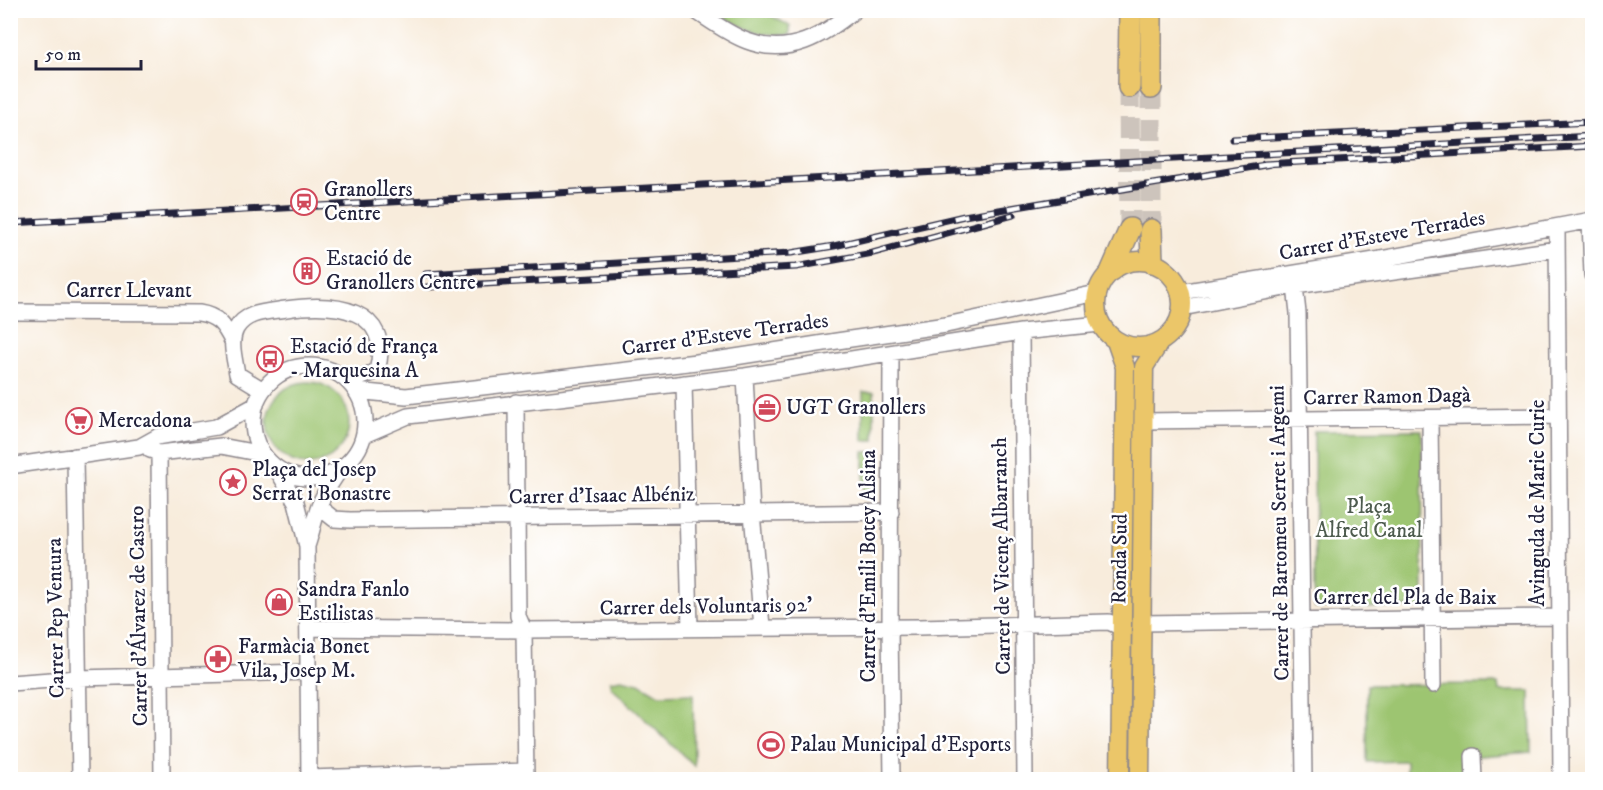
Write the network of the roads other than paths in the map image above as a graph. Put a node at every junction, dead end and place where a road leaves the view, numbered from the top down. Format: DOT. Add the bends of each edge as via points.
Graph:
graph roads {
  1 [pos="694,10"];
  2 [pos="855,10"];
  3 [pos="1130,10"];
  4 [pos="1151,10"];
  5 [pos="1129,87"];
  6 [pos="1151,88"];
  7 [pos="1591,220"];
  8 [pos="1557,227"];
  9 [pos="1592,241"];
  10 [pos="1557,249"];
  11 [pos="1152,262"];
  12 [pos="1112,270"];
  13 [pos="1593,274"];
  14 [pos="1295,286"];
  15 [pos="1097,292"];
  16 [pos="1181,300"];
  17 [pos="10,312"];
  18 [pos="1100,324"];
  19 [pos="1021,332"];
  20 [pos="232,341"];
  21 [pos="1116,341"];
  22 [pos="1160,343"];
  23 [pos="891,353"];
  24 [pos="745,376"];
  25 [pos="684,383"];
  26 [pos="352,387"];
  27 [pos="263,390"];
  28 [pos="516,402"];
  29 [pos="256,405"];
  30 [pos="1558,416"];
  31 [pos="1298,419"];
  32 [pos="1430,419"];
  33 [pos="1144,421"];
  34 [pos="364,435"];
  35 [pos="139,447"];
  36 [pos="159,453"];
  37 [pos="262,454"];
  38 [pos="75,456"];
  39 [pos="10,466"];
  40 [pos="276,468"];
  41 [pos="339,471"];
  42 [pos="318,507"];
  43 [pos="891,512"];
  44 [pos="752,513"];
  45 [pos="688,517"];
  46 [pos="518,519"];
  47 [pos="307,546"];
  48 [pos="1559,617"];
  49 [pos="1433,619"];
  50 [pos="1303,620"];
  51 [pos="1142,623"];
  52 [pos="1023,625"];
  53 [pos="762,627"];
  54 [pos="890,627"];
  55 [pos="308,628"];
  56 [pos="1122,628"];
  57 [pos="690,629"];
  58 [pos="524,630"];
  59 [pos="308,672"];
  60 [pos="161,675"];
  61 [pos="78,678"];
  62 [pos="10,683"];
  63 [pos="1433,685"];
  64 [pos="1473,756"];
  65 [pos="526,775"];
  66 [pos="309,779"];
  67 [pos="80,780"];
  68 [pos="162,780"];
  69 [pos="891,780"];
  70 [pos="1025,780"];
  71 [pos="1120,780"];
  72 [pos="1140,780"];
  73 [pos="1304,780"];
  74 [pos="1474,780"];
  75 [pos="1561,780"];
  1 -- 2 [label="street" via="729,33 765,46 814,39"];
  3 -- 5 [label="highway"];
  4 -- 6 [label="highway"];
  7 -- 8 [label="street, Carrer d'Esteve Terrades"];
  7 -- 9 [label="street, Carrer d'Esteve Terrades"];
  8 -- 10 [label="street, Avinguda de Marie Curie"];
  8 -- 16 [label="street, Carrer d'Esteve Terrades"];
  9 -- 13 [label="street"];
  10 -- 14 [label="street, Carrer d'Esteve Terrades"];
  10 -- 30 [label="street, Avinguda de Marie Curie"];
  11 -- 12 [label="main road" via="1138,260"];
  11 -- 12 [label="highway" via="1141,230"];
  11 -- 16 [label="main road" via="1174,278"];
  12 -- 15 [label="main road"];
  14 -- 16 [label="street, Carrer d'Esteve Terrades"];
  14 -- 31 [label="street, Carrer de Bartomeu Serret i Argemi"];
  15 -- 18 [label="main road"];
  15 -- 26 [label="street, Carrer d'Esteve Terrades" via="946,325 722,358 406,396"];
  16 -- 22 [label="main road" via="1179,321"];
  17 -- 20 [label="street, Carrer Llevant" via="209,314 221,322"];
  18 -- 19 [label="street, Carrer d'Esteve Terrades"];
  18 -- 21 [label="main road"];
  19 -- 23 [label="street, Carrer d'Esteve Terrades"];
  19 -- 52 [label="street, Carrer de Vicenç Albarranch"];
  20 -- 26 [label="street" via="241,322 254,314 315,306 345,309 367,322 381,347 377,371"];
  20 -- 27 [label="street, Carrer Llevant" via="237,374"];
  21 -- 22 [label="main road" via="1134,348"];
  21 -- 56 [label="main road, Ronda Sud" via="1125,368"];
  22 -- 33 [label="main road, Ronda Sud" via="1144,367"];
  23 -- 24 [label="street, Carrer d'Esteve Terrades"];
  23 -- 43 [label="street, Carrer d'Emili Botey Alsina"];
  24 -- 25 [label="street, Carrer d'Esteve Terrades"];
  24 -- 44 [label="street"];
  25 -- 28 [label="street, Carrer d'Esteve Terrades"];
  25 -- 45 [label="street"];
  26 -- 27 [label="street" via="334,371 304,366 281,374"];
  26 -- 34 [label="street" via="364,413"];
  27 -- 29 [label="street"];
  28 -- 34 [label="street, Carrer d'Esteve Terrades" via="408,416"];
  28 -- 46 [label="street"];
  29 -- 35 [label="street" via="216,427 157,437"];
  29 -- 37 [label="street" via="253,423"];
  30 -- 32 [label="street, Carrer Ramon Dagà"];
  30 -- 48 [label="street, Avinguda de Marie Curie"];
  31 -- 32 [label="street, Carrer Ramon Dagà"];
  31 -- 33 [label="street, Carrer Ramon Dagà"];
  31 -- 50 [label="street, Carrer de Bartomeu Serret i Argemi"];
  32 -- 49 [label="street"];
  33 -- 51 [label="main road, Ronda Sud"];
  34 -- 41 [label="street" via="355,456"];
  35 -- 36 [label="street"];
  35 -- 38 [label="street"];
  36 -- 37 [label="street" via="221,446"];
  36 -- 60 [label="street, Carrer d'Álvarez de Castro"];
  37 -- 40 [label="street"];
  38 -- 39 [label="street"];
  38 -- 61 [label="street, Carrer Pep Ventura"];
  40 -- 41 [label="street" via="307,479"];
  40 -- 47 [label="street" via="296,502"];
  41 -- 42 [label="street"];
  42 -- 46 [label="street, Carrer d'Isaac Albéniz" via="334,519"];
  42 -- 47 [label="street"];
  43 -- 44 [label="street, Carrer d'Isaac Albéniz"];
  43 -- 54 [label="street, Carrer d'Emili Botey Alsina"];
  44 -- 45 [label="street, Carrer d'Isaac Albéniz"];
  44 -- 53 [label="street"];
  45 -- 46 [label="street, Carrer d'Isaac Albéniz"];
  45 -- 57 [label="street"];
  46 -- 58 [label="street" via="518,615"];
  47 -- 55 [label="street"];
  48 -- 49 [label="street, Carrer del Pla de Baix"];
  48 -- 75 [label="street, Avinguda de Marie Curie"];
  49 -- 50 [label="street, Carrer del Pla de Baix"];
  49 -- 63 [label="street"];
  50 -- 51 [label="street, Carrer del Pla de Baix"];
  50 -- 73 [label="street, Carrer de Bartomeu Serret i Argemi"];
  51 -- 72 [label="main road, Ronda Sud"];
  52 -- 54 [label="street"];
  52 -- 56 [label="street" via="1109,622"];
  52 -- 70 [label="street, Carrer de Vicenç Albarranch"];
  53 -- 54 [label="street, Carrer dels Voluntaris 92'"];
  53 -- 57 [label="street, Carrer dels Voluntaris 92'"];
  54 -- 69 [label="street, Carrer d'Emili Botey Alsina"];
  55 -- 58 [label="street, Carrer dels Voluntaris 92'"];
  55 -- 59 [label="street"];
  56 -- 71 [label="main road, Ronda Sud"];
  57 -- 58 [label="street, Carrer dels Voluntaris 92'"];
  58 -- 65 [label="street"];
  59 -- 60 [label="street"];
  59 -- 66 [label="street"];
  60 -- 61 [label="street"];
  60 -- 68 [label="street, Carrer d'Álvarez de Castro"];
  61 -- 62 [label="street"];
  61 -- 67 [label="street, Carrer Pep Ventura"];
  64 -- 74 [label="street"];
  65 -- 66 [label="street"];
}
